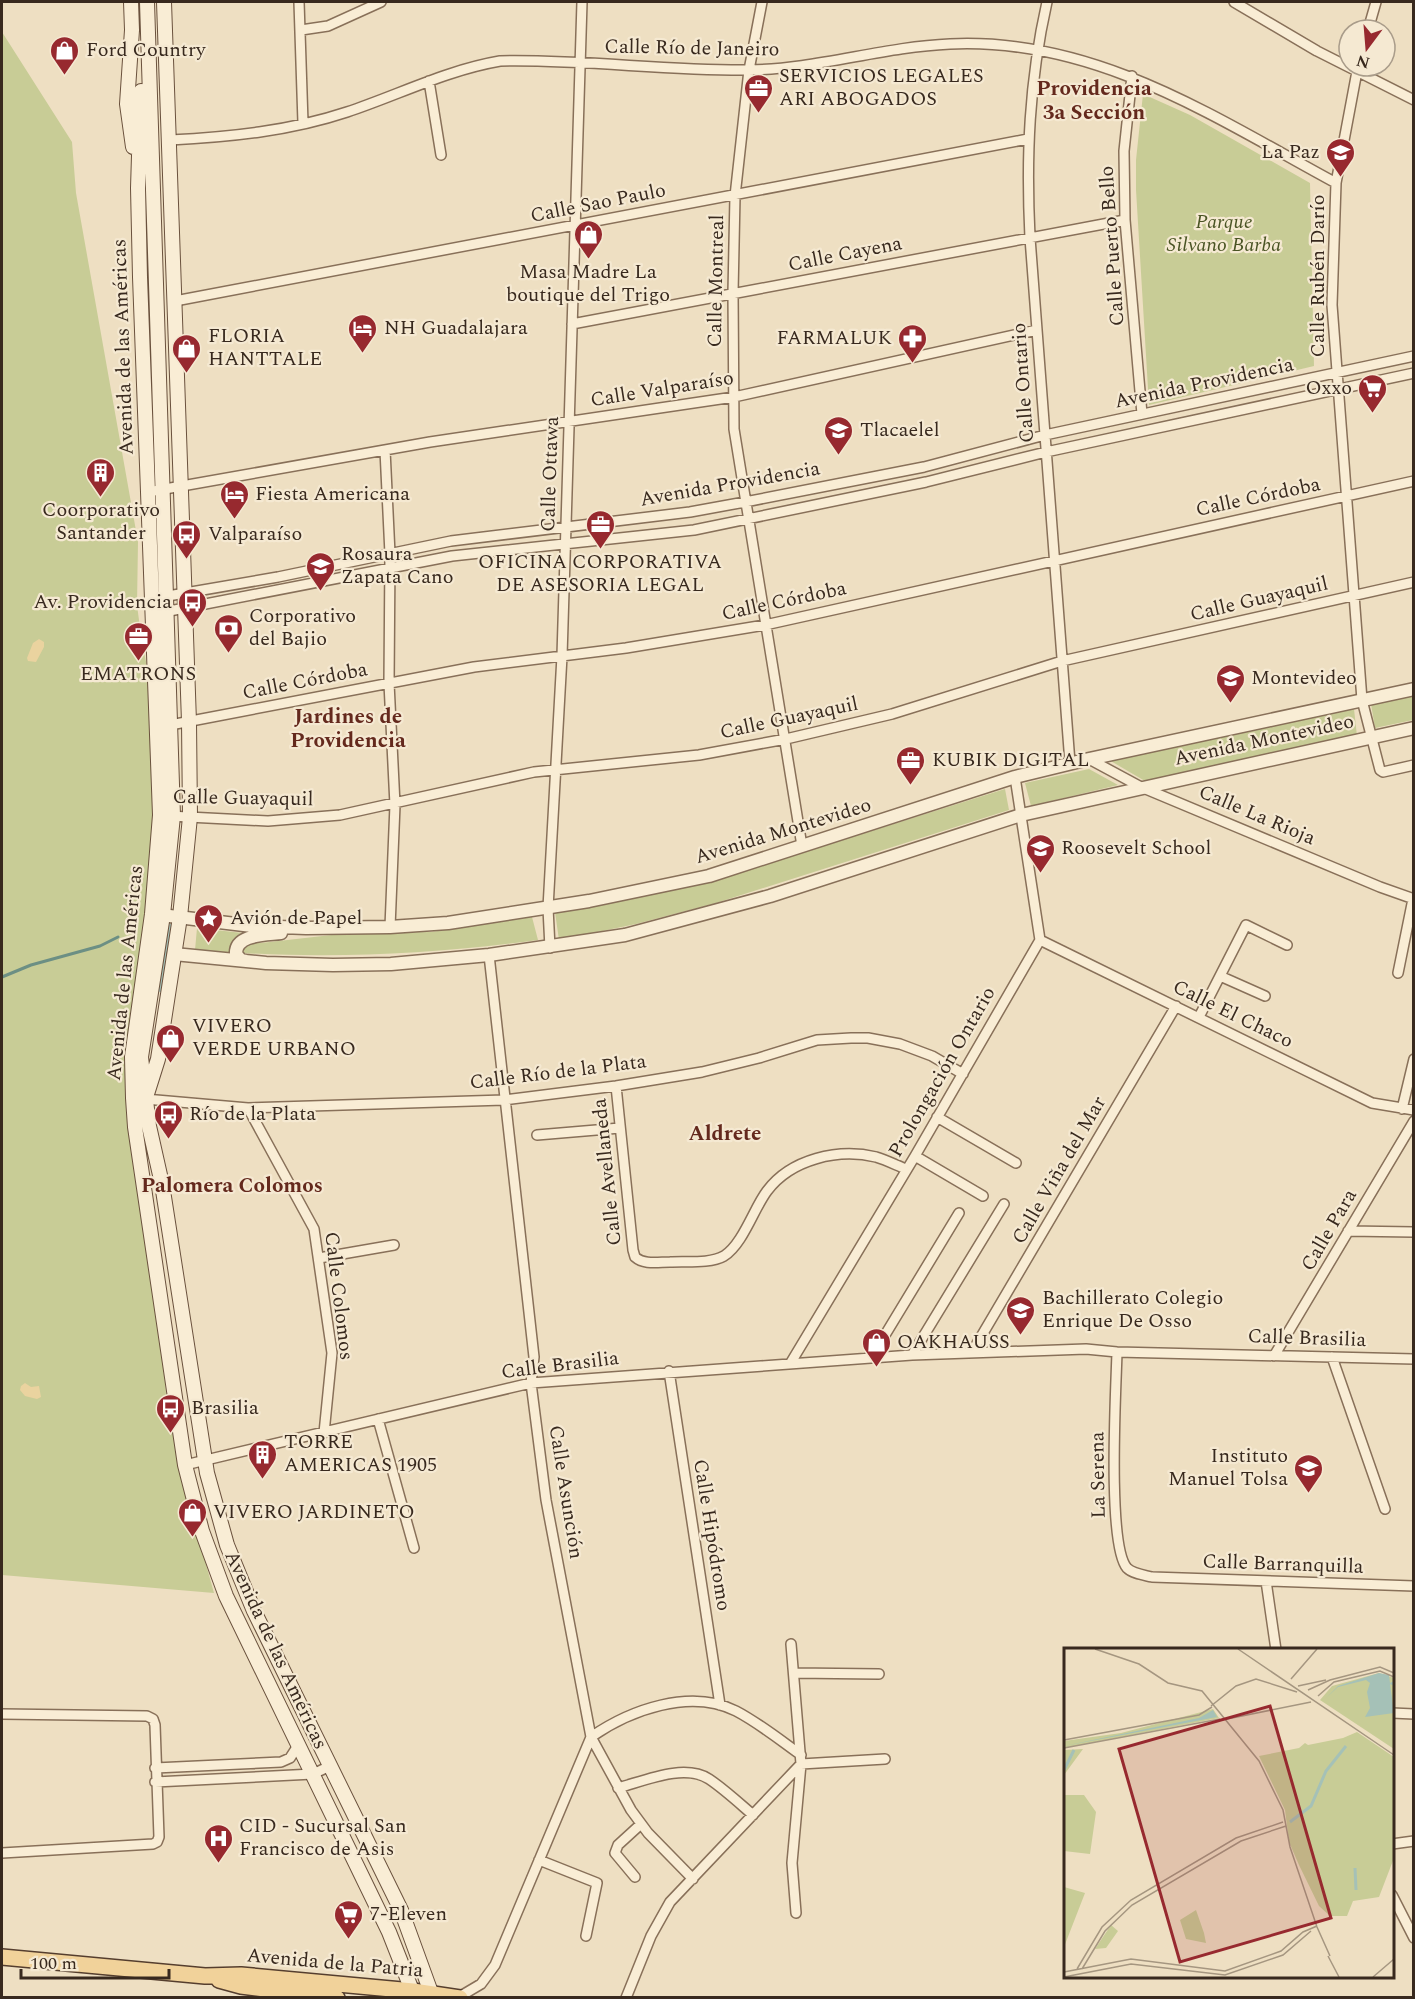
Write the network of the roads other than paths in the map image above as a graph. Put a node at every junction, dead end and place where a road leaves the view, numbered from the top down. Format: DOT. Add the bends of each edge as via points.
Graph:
graph roads {
  1 [pos="131,2"];
  2 [pos="139,2"];
  3 [pos="147,2"];
  4 [pos="164,2"];
  5 [pos="299,2"];
  6 [pos="381,2"];
  7 [pos="582,2"];
  8 [pos="762,2"];
  9 [pos="1047,2"];
  10 [pos="1234,2"];
  11 [pos="1376,2"];
  12 [pos="1371,18"];
  13 [pos="301,30"];
  14 [pos="1038,48"];
  15 [pos="1337,60"];
  16 [pos="581,64"];
  17 [pos="749,70"];
  18 [pos="1132,76"];
  19 [pos="1355,78"];
  20 [pos="1373,78"];
  21 [pos="429,81"];
  22 [pos="1413,100"];
  23 [pos="303,123"];
  24 [pos="1028,139"];
  25 [pos="170,140"];
  26 [pos="441,155"];
  27 [pos="1336,183"];
  28 [pos="138,188"];
  29 [pos="735,196"];
  30 [pos="1125,220"];
  31 [pos="575,225"];
  32 [pos="1030,238"];
  33 [pos="733,293"];
  34 [pos="175,301"];
  35 [pos="572,324"];
  36 [pos="1037,330"];
  37 [pos="1413,356"];
  38 [pos="1338,372"];
  39 [pos="1413,373"];
  40 [pos="1339,389"];
  41 [pos="734,396"];
  42 [pos="1142,414"];
  43 [pos="569,422"];
  44 [pos="1045,435"];
  45 [pos="385,450"];
  46 [pos="1046,452"];
  47 [pos="1413,481"];
  48 [pos="181,487"];
  49 [pos="155,491"];
  50 [pos="1347,496"];
  51 [pos="745,502"];
  52 [pos="748,520"];
  53 [pos="566,528"];
  54 [pos="566,546"];
  55 [pos="390,554"];
  56 [pos="1054,561"];
  57 [pos="390,569"];
  58 [pos="1413,582"];
  59 [pos="184,593"];
  60 [pos="1353,596"];
  61 [pos="159,598"];
  62 [pos="185,609"];
  63 [pos="160,614"];
  64 [pos="765,625"];
  65 [pos="562,656"];
  66 [pos="1062,661"];
  67 [pos="389,683"];
  68 [pos="1413,689"];
  69 [pos="1362,700"];
  70 [pos="189,722"];
  71 [pos="171,725"];
  72 [pos="156,728"];
  73 [pos="1413,728"];
  74 [pos="1370,738"];
  75 [pos="786,740"];
  76 [pos="1089,759"];
  77 [pos="1070,763"];
  78 [pos="1413,765"];
  79 [pos="556,770"];
  80 [pos="1015,777"];
  81 [pos="1141,787"];
  82 [pos="395,804"];
  83 [pos="1021,815"];
  84 [pos="166,816"];
  85 [pos="190,817"];
  86 [pos="802,846"];
  87 [pos="1413,899"];
  88 [pos="548,908"];
  89 [pos="158,915"];
  90 [pos="180,917"];
  91 [pos="390,927"];
  92 [pos="306,928"];
  93 [pos="1040,940"];
  94 [pos="1287,945"];
  95 [pos="550,948"];
  96 [pos="174,954"];
  97 [pos="489,955"];
  98 [pos="248,962"];
  99 [pos="1398,973"];
  100 [pos="1220,976"];
  101 [pos="1265,996"];
  102 [pos="1176,1006"];
  103 [pos="1199,1017"];
  104 [pos="1413,1059"];
  105 [pos="963,1074"];
  106 [pos="616,1086"];
  107 [pos="145,1099"];
  108 [pos="504,1100"];
  109 [pos="248,1108"];
  110 [pos="1402,1109"];
  111 [pos="1413,1110"];
  112 [pos="937,1117"];
  113 [pos="1413,1121"];
  114 [pos="620,1128"];
  115 [pos="537,1135"];
  116 [pos="915,1156"];
  117 [pos="1016,1163"];
  118 [pos="906,1169"];
  119 [pos="983,1196"];
  120 [pos="1004,1204"];
  121 [pos="959,1213"];
  122 [pos="1348,1231"];
  123 [pos="1413,1232"];
  124 [pos="394,1245"];
  125 [pos="319,1258"];
  126 [pos="972,1352"];
  127 [pos="1117,1352"];
  128 [pos="912,1355"];
  129 [pos="1274,1356"];
  130 [pos="1332,1357"];
  131 [pos="868,1358"];
  132 [pos="1413,1359"];
  133 [pos="790,1364"];
  134 [pos="669,1371"];
  135 [pos="531,1383"];
  136 [pos="378,1419"];
  137 [pos="324,1432"];
  138 [pos="206,1461"];
  139 [pos="185,1465"];
  140 [pos="189,1480"];
  141 [pos="216,1502"];
  142 [pos="1385,1509"];
  143 [pos="414,1548"];
  144 [pos="1152,1577"];
  145 [pos="1266,1581"];
  146 [pos="1413,1586"];
  147 [pos="791,1644"];
  148 [pos="1276,1648"];
  149 [pos="794,1673"];
  150 [pos="879,1674"];
  151 [pos="720,1705"];
  152 [pos="1394,1713"];
  153 [pos="2,1714"];
  154 [pos="1413,1714"];
  155 [pos="591,1737"];
  156 [pos="299,1744"];
  157 [pos="801,1760"];
  158 [pos="885,1760"];
  159 [pos="220,1766"];
  160 [pos="330,1766"];
  161 [pos="155,1768"];
  162 [pos="313,1774"];
  163 [pos="221,1779"];
  164 [pos="155,1782"];
  165 [pos="618,1788"];
  166 [pos="753,1815"];
  167 [pos="641,1824"];
  168 [pos="1413,1841"];
  169 [pos="1394,1844"];
  170 [pos="2,1853"];
  171 [pos="539,1860"];
  172 [pos="635,1877"];
  173 [pos="693,1879"];
  174 [pos="1394,1899"];
  175 [pos="796,1913"];
  176 [pos="586,1936"];
  177 [pos="1413,1938"];
  178 [pos="2,1957"];
  179 [pos="205,1977"];
  180 [pos="414,1994"];
  181 [pos="436,1996"];
  182 [pos="460,1997"];
  183 [pos="337,1998"];
  184 [pos="626,1998"];
  1 -- 28 [label="main road, Avenida de las Américas" via="127,104"];
  2 -- 28 [label="main road, Avenida de las Américas" via="142,69"];
  3 -- 49 [label="main road, Avenida de las Américas"];
  4 -- 25 [label="main road, Avenida de las Américas"];
  5 -- 13 [label="street"];
  6 -- 13 [label="street" via="328,26"];
  7 -- 16 [label="street, Calle Ottawa"];
  8 -- 17 [label="street, Calle Montreal"];
  9 -- 14 [label="street, Calle Ontario"];
  10 -- 15 [label="street"];
  11 -- 12 [label="street"];
  13 -- 23 [label="street"];
  14 -- 17 [label="street, Calle Río de Janeiro" via="971,43 920,46 811,65"];
  14 -- 18 [label="street, Calle Río de Janeiro"];
  14 -- 24 [label="street, Calle Ontario"];
  16 -- 17 [label="street, Calle Río de Janeiro"];
  16 -- 21 [label="street, Calle Río de Janeiro" via="500,61"];
  16 -- 31 [label="street, Calle Ottawa"];
  17 -- 29 [label="street, Calle Montreal"];
  18 -- 27 [label="street, Calle Río de Janeiro"];
  18 -- 30 [label="street, Calle Puerto Bello" via="1124,151"];
  19 -- 27 [label="street, Calle Rubén Darío"];
  20 -- 22 [label="street"];
  21 -- 23 [label="street, Calle Río de Janeiro" via="345,113"];
  21 -- 26 [label="street"];
  23 -- 25 [label="street, Calle Río de Janeiro" via="239,135"];
  24 -- 29 [label="street, Calle Sao Paulo"];
  24 -- 32 [label="street, Calle Ontario"];
  25 -- 34 [label="main road, Avenida de las Américas"];
  27 -- 38 [label="street, Calle Rubén Darío" via="1332,305"];
  28 -- 49 [label="main road, Avenida de las Américas"];
  29 -- 31 [label="street, Calle Sao Paulo"];
  29 -- 33 [label="street, Calle Montreal"];
  30 -- 32 [label="street, Calle Cayena"];
  30 -- 42 [label="street, Calle Puerto Bello"];
  31 -- 34 [label="street, Calle Sao Paulo"];
  31 -- 35 [label="street, Calle Ottawa"];
  32 -- 33 [label="street, Calle Cayena"];
  32 -- 36 [label="street, Calle Ontario"];
  33 -- 35 [label="street, Calle Cayena"];
  33 -- 41 [label="street, Calle Montreal"];
  34 -- 48 [label="main road, Avenida de las Américas"];
  35 -- 43 [label="street, Calle Ottawa"];
  36 -- 41 [label="street, Calle Valparaíso"];
  36 -- 44 [label="street, Calle Ontario"];
  37 -- 38 [label="street, Avenida Providencia"];
  38 -- 40 [label="street, Calle Rubén Darío"];
  38 -- 42 [label="street, Avenida Providencia"];
  39 -- 40 [label="street, Avenida Providencia"];
  40 -- 46 [label="street, Avenida Providencia"];
  40 -- 50 [label="street, Calle Rubén Darío"];
  41 -- 43 [label="street, Calle Valparaíso"];
  41 -- 51 [label="street, Calle Montreal" via="734,429"];
  42 -- 44 [label="street, Avenida Providencia"];
  43 -- 45 [label="street, Calle Valparaíso"];
  43 -- 53 [label="street, Calle Ottawa"];
  44 -- 46 [label="street, Calle Ontario"];
  44 -- 51 [label="street, Avenida Providencia" via="924,467"];
  45 -- 48 [label="street, Calle Valparaíso"];
  45 -- 55 [label="street"];
  46 -- 52 [label="street, Avenida Providencia" via="926,483"];
  46 -- 56 [label="street, Calle Ontario"];
  47 -- 50 [label="street, Calle Córdoba"];
  48 -- 49 [label="street, Calle Valparaíso"];
  48 -- 59 [label="main road, Avenida de las Américas"];
  49 -- 61 [label="main road, Avenida de las Américas"];
  50 -- 56 [label="street, Calle Córdoba"];
  50 -- 60 [label="street, Calle Rubén Darío"];
  51 -- 52 [label="street, Calle Montreal"];
  51 -- 53 [label="street, Avenida Providencia"];
  52 -- 54 [label="street, Avenida Providencia"];
  52 -- 64 [label="street, Calle Montreal"];
  53 -- 54 [label="street, Calle Ottawa"];
  53 -- 55 [label="street, Avenida Providencia" via="451,541"];
  54 -- 57 [label="street, Avenida Providencia" via="452,556"];
  54 -- 65 [label="street, Calle Ottawa"];
  55 -- 57 [label="street"];
  55 -- 59 [label="street, Avenida Providencia"];
  56 -- 64 [label="street, Calle Córdoba"];
  56 -- 66 [label="street, Calle Ontario"];
  57 -- 62 [label="street, Avenida Providencia"];
  57 -- 67 [label="street"];
  58 -- 60 [label="street, Calle Guayaquil"];
  59 -- 61 [label="street, Avenida Providencia"];
  59 -- 62 [label="main road, Avenida de las Américas"];
  60 -- 66 [label="street, Calle Guayaquil"];
  60 -- 69 [label="street, Calle Rubén Darío"];
  61 -- 63 [label="main road, Avenida de las Américas"];
  62 -- 63 [label="street, Avenida Providencia"];
  62 -- 70 [label="main road, Avenida de las Américas"];
  63 -- 71 [label="main road, Avenida de las Américas"];
  63 -- 72 [label="main road, Avenida de las Américas"];
  64 -- 65 [label="street, Calle Córdoba"];
  64 -- 75 [label="street, Calle Montreal"];
  65 -- 67 [label="street, Calle Córdoba"];
  65 -- 79 [label="street, Calle Ottawa"];
  66 -- 75 [label="street, Calle Guayaquil" via="892,714"];
  66 -- 77 [label="street, Calle Ontario"];
  67 -- 70 [label="street, Calle Córdoba"];
  67 -- 82 [label="street"];
  68 -- 69 [label="street, Avenida Montevideo"];
  69 -- 74 [label="street, Calle Rubén Darío"];
  69 -- 76 [label="street, Avenida Montevideo"];
  70 -- 71 [label="street, Calle Córdoba"];
  70 -- 85 [label="main road, Avenida de las Américas"];
  71 -- 72 [label="street, Calle Córdoba"];
  71 -- 84 [label="main road, Avenida de las Américas"];
  72 -- 84 [label="main road, Avenida de las Américas"];
  73 -- 74 [label="street, Avenida Montevideo"];
  74 -- 78 [label="street, Calle Rubén Darío" via="1380,770"];
  74 -- 81 [label="street, Avenida Montevideo"];
  75 -- 79 [label="street, Calle Guayaquil" via="699,755"];
  75 -- 86 [label="street, Calle Montreal"];
  76 -- 77 [label="street, Avenida Montevideo"];
  76 -- 81 [label="street, Calle La Rioja"];
  77 -- 80 [label="street, Avenida Montevideo"];
  79 -- 82 [label="street, Calle Guayaquil"];
  79 -- 88 [label="street, Calle Ottawa"];
  80 -- 83 [label="street"];
  80 -- 86 [label="street, Avenida Montevideo"];
  81 -- 83 [label="street, Avenida Montevideo"];
  81 -- 87 [label="street, Calle La Rioja"];
  82 -- 85 [label="street, Calle Guayaquil" via="306,819"];
  82 -- 91 [label="street"];
  83 -- 93 [label="street"];
  83 -- 95 [label="street, Avenida Montevideo" via="770,896 625,935"];
  84 -- 85 [label="street, Calle Guayaquil"];
  84 -- 89 [label="main road, Avenida de las Américas"];
  85 -- 90 [label="main road, Avenida de las Américas"];
  86 -- 88 [label="street, Avenida Montevideo" via="709,876"];
  87 -- 99 [label="street"];
  88 -- 91 [label="street, Avenida Montevideo"];
  88 -- 95 [label="street, Calle Ottawa"];
  89 -- 90 [label="street, Avenida Montevideo"];
  89 -- 107 [label="main road, Avenida de las Américas" via="141,1057"];
  89 -- 139 [label="main road, Avenida de las Américas" via="132,1057 133,1098"];
  90 -- 92 [label="street, Avenida Montevideo"];
  90 -- 96 [label="main road, Avenida de las Américas"];
  91 -- 92 [label="street, Avenida Montevideo"];
  92 -- 98 [label="street" via="240,941 236,954"];
  93 -- 102 [label="street, Calle El Chaco"];
  93 -- 105 [label="street, Prolongación Ontario"];
  94 -- 100 [label="street" via="1246,925"];
  95 -- 97 [label="street, Avenida Montevideo"];
  96 -- 98 [label="street, Avenida Montevideo"];
  96 -- 107 [label="main road, Avenida de las Américas" via="158,1059"];
  97 -- 98 [label="street, Avenida Montevideo" via="391,964"];
  97 -- 108 [label="street, Calle Asunción"];
  100 -- 101 [label="street"];
  100 -- 103 [label="street"];
  102 -- 103 [label="street, Calle El Chaco"];
  102 -- 126 [label="street, Calle Viña del Mar"];
  103 -- 110 [label="street, Calle El Chaco" via="1372,1103"];
  104 -- 110 [label="street"];
  105 -- 106 [label="street, Calle Río de la Plata" via="900,1044 851,1038 817,1040 722,1067"];
  105 -- 112 [label="street, Prolongación Ontario"];
  106 -- 108 [label="street, Calle Río de la Plata"];
  106 -- 114 [label="street, Calle Avellaneda"];
  107 -- 109 [label="street, Calle Río de la Plata"];
  107 -- 138 [label="main road, Avenida de las Américas"];
  108 -- 109 [label="street, Calle Río de la Plata"];
  108 -- 135 [label="street, Calle Asunción" via="534,1357"];
  109 -- 125 [label="street, Calle Colomos" via="314,1229"];
  110 -- 111 [label="street, Calle El Chaco"];
  112 -- 116 [label="street, Prolongación Ontario"];
  112 -- 117 [label="street"];
  113 -- 122 [label="street, Calle Para"];
  114 -- 115 [label="street"];
  114 -- 118 [label="street, Calle Avellaneda" via="633,1250 635,1257 645,1262 723,1256 738,1240 767,1191 804,1163 829,1155 860,1155"];
  116 -- 118 [label="street, Prolongación Ontario"];
  116 -- 119 [label="street"];
  118 -- 133 [label="street, Prolongación Ontario"];
  120 -- 128 [label="street"];
  121 -- 131 [label="street"];
  122 -- 123 [label="street"];
  122 -- 129 [label="street, Calle Para"];
  124 -- 125 [label="street"];
  125 -- 137 [label="street, Calle Colomos" via="332,1353"];
  126 -- 127 [label="street, Calle Brasilia"];
  126 -- 128 [label="street, Calle Brasilia"];
  127 -- 129 [label="street, Calle Brasilia"];
  127 -- 144 [label="street, La Serena" via="1117,1529 1127,1569"];
  128 -- 131 [label="street, Calle Brasilia"];
  129 -- 130 [label="street, Calle Brasilia"];
  130 -- 132 [label="street, Calle Brasilia"];
  130 -- 142 [label="street"];
  131 -- 133 [label="street, Calle Brasilia"];
  133 -- 134 [label="street, Calle Brasilia"];
  134 -- 135 [label="street, Calle Brasilia"];
  134 -- 151 [label="street, Calle Hipódromo"];
  135 -- 136 [label="street, Calle Brasilia"];
  135 -- 155 [label="street, Calle Asunción" via="546,1500"];
  136 -- 137 [label="street, Calle Brasilia"];
  136 -- 143 [label="street"];
  137 -- 138 [label="street, Calle Brasilia"];
  138 -- 139 [label="street, Calle Brasilia"];
  138 -- 141 [label="main road, Avenida de las Américas"];
  139 -- 140 [label="main road, Avenida de las Américas"];
  140 -- 141 [label="main road"];
  140 -- 156 [label="main road, Avenida de las Américas" via="226,1596"];
  141 -- 160 [label="main road, Avenida de las Américas" via="227,1545 254,1611"];
  144 -- 145 [label="street, Calle Barranquilla"];
  145 -- 146 [label="street, Calle Barranquilla"];
  145 -- 148 [label="street"];
  147 -- 149 [label="street"];
  149 -- 150 [label="street"];
  149 -- 157 [label="street"];
  151 -- 155 [label="street" via="682,1702 659,1706 616,1721"];
  151 -- 157 [label="street" via="756,1723"];
  152 -- 154 [label="street"];
  153 -- 161 [label="street" via="147,1716 155,1725"];
  155 -- 165 [label="street, Calle Asunción"];
  155 -- 171 [label="street"];
  156 -- 159 [label="street" via="290,1758 281,1762"];
  156 -- 162 [label="main road, Avenida de las Américas"];
  157 -- 158 [label="street"];
  157 -- 166 [label="street"];
  157 -- 175 [label="street" via="792,1863"];
  159 -- 161 [label="street"];
  159 -- 163 [label="street"];
  160 -- 162 [label="street"];
  160 -- 181 [label="main road, Avenida de las Américas" via="401,1910"];
  161 -- 164 [label="street"];
  162 -- 163 [label="street"];
  162 -- 180 [label="main road, Avenida de las Américas" via="389,1932"];
  163 -- 164 [label="street"];
  164 -- 170 [label="street" via="159,1837 153,1844"];
  165 -- 166 [label="street" via="690,1773 707,1778"];
  165 -- 167 [label="street, Calle Asunción"];
  166 -- 173 [label="street"];
  167 -- 172 [label="street" via="618,1845 615,1853"];
  167 -- 173 [label="street, Calle Asunción"];
  168 -- 169 [label="street"];
  171 -- 176 [label="street" via="597,1883"];
  171 -- 182 [label="street" via="495,1965 481,1984"];
  173 -- 184 [label="street" via="670,1902 651,1936"];
  174 -- 177 [label="street"];
  178 -- 179 [label="main road, Avenida de la Patria"];
  179 -- 180 [label="main road, Avenida de la Patria" via="241,1975"];
  179 -- 183 [label="main road, Avenida de la Patria" via="241,1986"];
  180 -- 181 [label="main road, Avenida de la Patria"];
  181 -- 182 [label="main road, Avenida de la Patria"];
}
